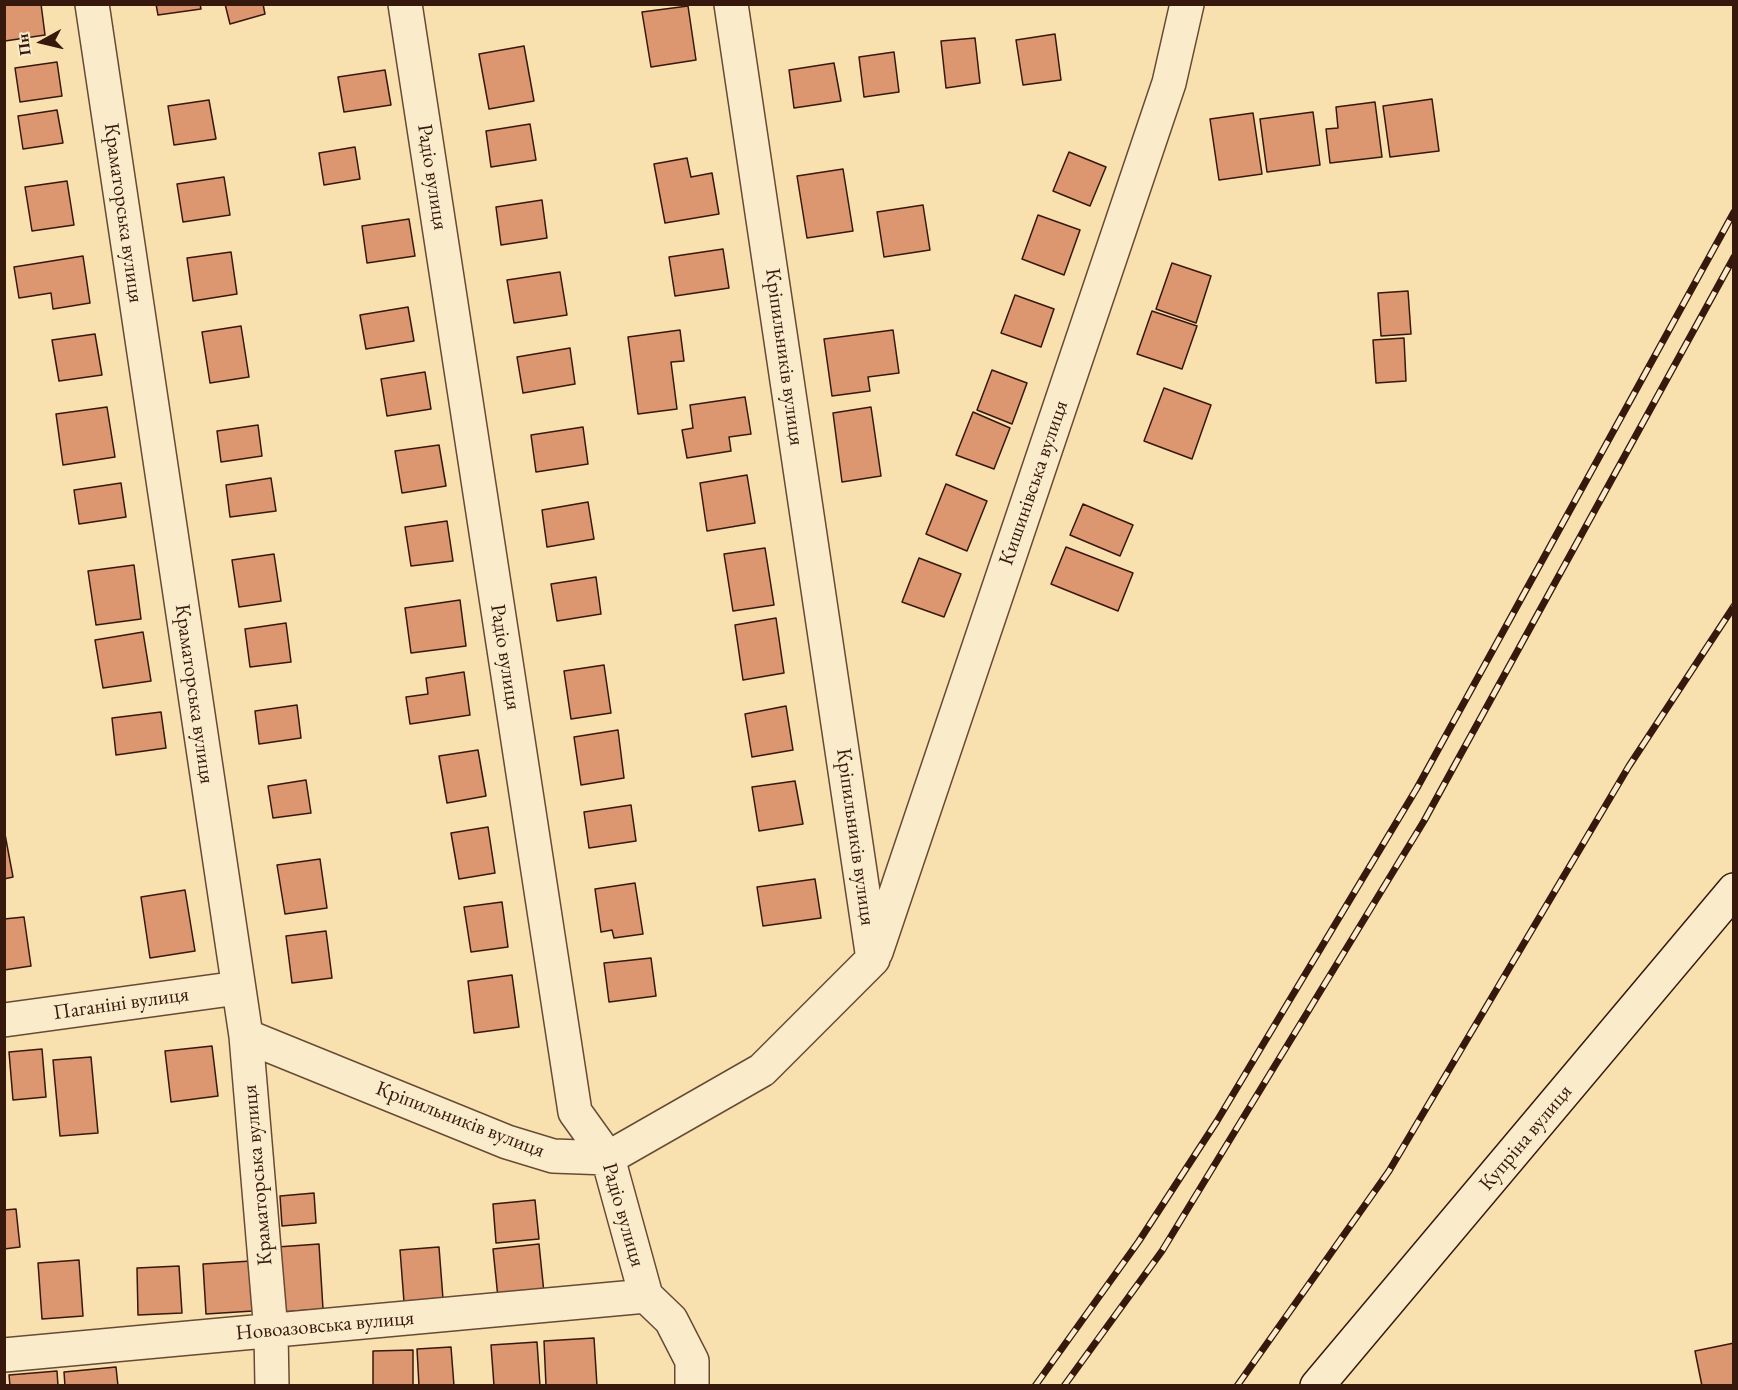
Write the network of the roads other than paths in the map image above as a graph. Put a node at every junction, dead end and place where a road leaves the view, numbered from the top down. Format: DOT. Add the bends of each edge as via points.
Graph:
graph roads {
  1 [pos="92,4"];
  2 [pos="405,4"];
  3 [pos="731,4"];
  4 [pos="1187,4"];
  5 [pos="1732,895"];
  6 [pos="873,959"];
  7 [pos="238,988"];
  8 [pos="4,1020"];
  9 [pos="246,1036"];
  10 [pos="608,1158"];
  11 [pos="646,1296"];
  12 [pos="271,1332"];
  13 [pos="4,1355"];
  14 [pos="272,1386"];
  15 [pos="692,1386"];
  16 [pos="1317,1386"];
  1 -- 7 [label="street, Краматорська вулиця"];
  2 -- 10 [label="street, Радіо вулиця" via="575,1112"];
  3 -- 6 [label="street, Кріпильників вулиця"];
  4 -- 6 [label="street, Кишинівська вулиця" via="1169,82"];
  5 -- 16 [label="street, Купріна вулиця"];
  6 -- 10 [label="street" via="762,1070"];
  7 -- 8 [label="street, Паганіні вулиця"];
  7 -- 9 [label="street, Краматорська вулиця"];
  9 -- 10 [label="street, Кріпильників вулиця" via="507,1142 553,1156"];
  9 -- 12 [label="street, Краматорська вулиця"];
  10 -- 11 [label="street, Радіо вулиця"];
  11 -- 12 [label="street, Новоазовська вулиця"];
  11 -- 15 [label="street" via="671,1320 692,1361"];
  12 -- 13 [label="street, Новоазовська вулиця"];
  12 -- 14 [label="street, Краматорська вулиця"];
}
